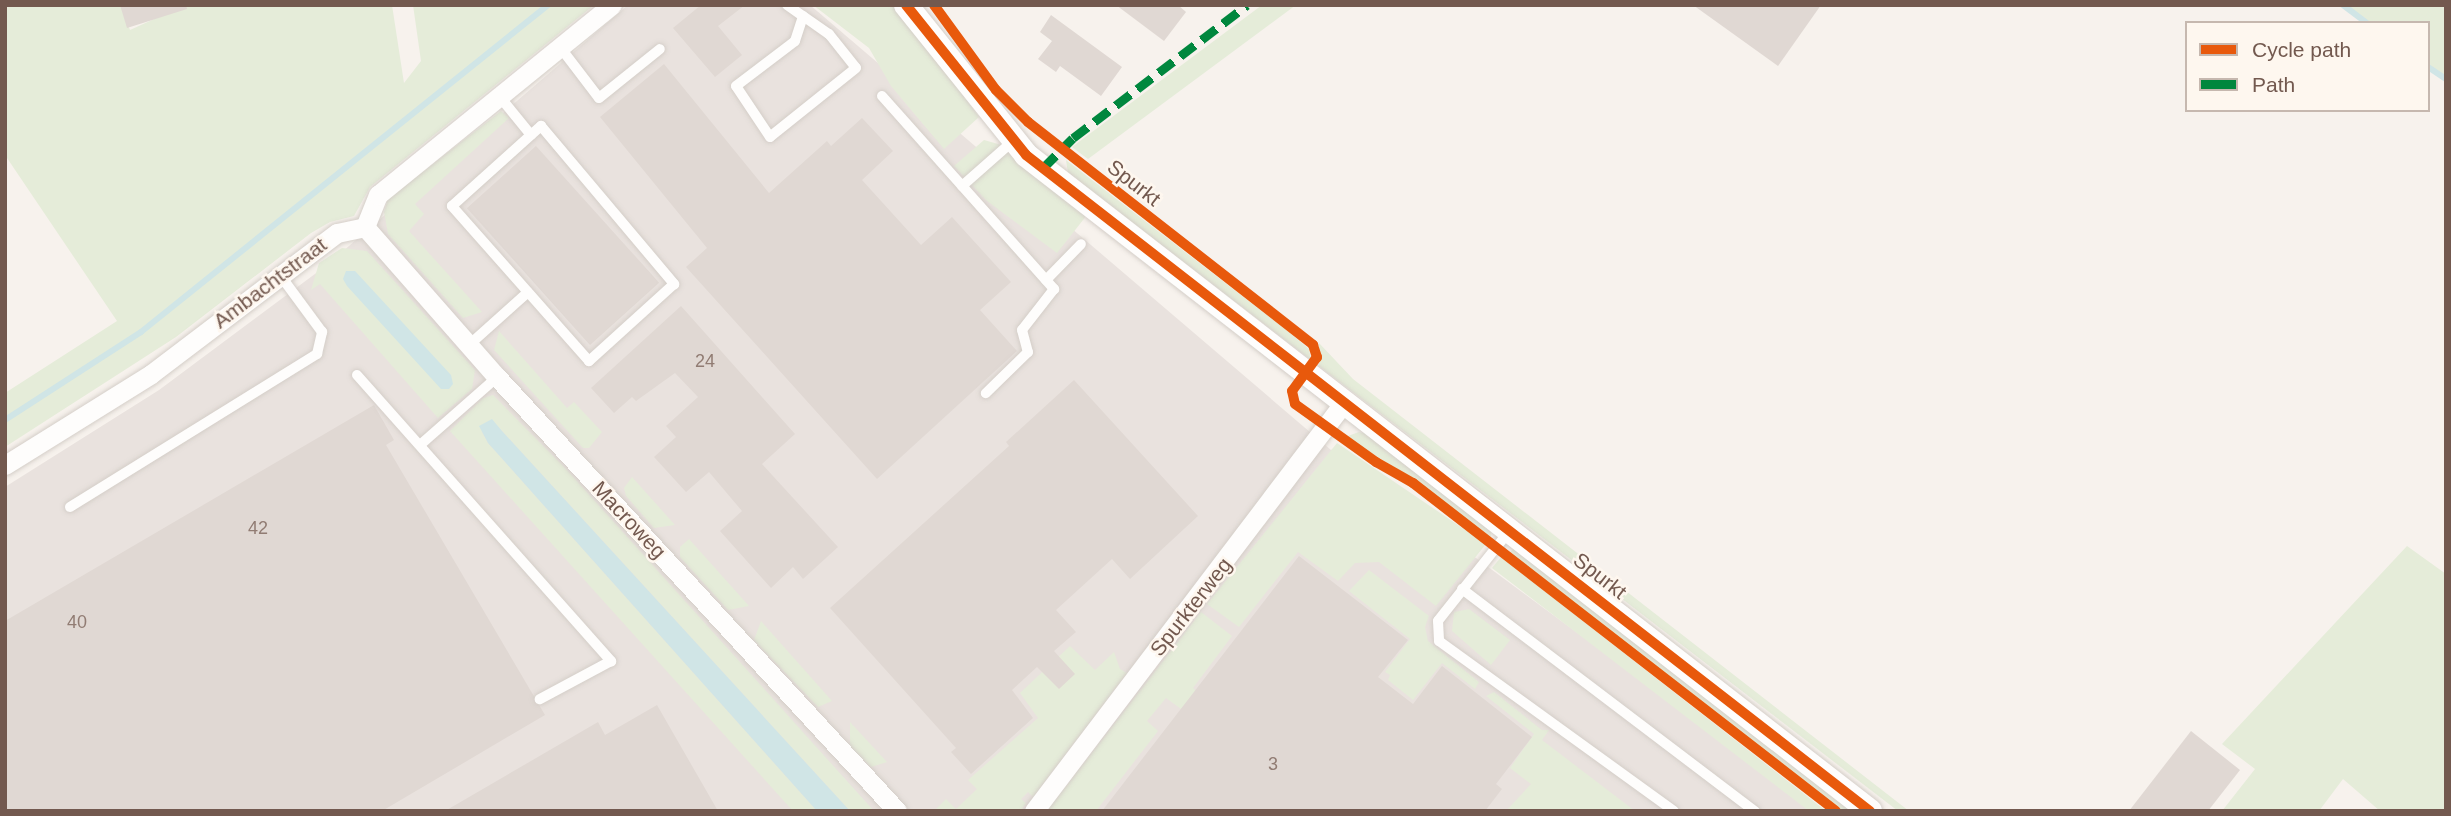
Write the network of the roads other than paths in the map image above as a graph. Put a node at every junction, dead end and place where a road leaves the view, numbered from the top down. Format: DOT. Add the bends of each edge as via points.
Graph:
graph roads {
  1 [pos="612,5"];
  2 [pos="787,5"];
  3 [pos="906,5"];
  4 [pos="803,16"];
  5 [pos="560,47"];
  6 [pos="660,49"];
  7 [pos="882,96"];
  8 [pos="500,97"];
  9 [pos="531,135"];
  10 [pos="1013,141"];
  11 [pos="961,186"];
  12 [pos="365,227"];
  13 [pos="1081,244"];
  14 [pos="281,275"];
  15 [pos="1045,280"];
  16 [pos="528,292"];
  17 [pos="469,345"];
  18 [pos="357,375"];
  19 [pos="497,377"];
  20 [pos="986,393"];
  21 [pos="1345,401"];
  22 [pos="420,445"];
  23 [pos="5,465"];
  24 [pos="70,506"];
  25 [pos="1510,530"];
  26 [pos="1462,589"];
  27 [pos="540,699"];
  28 [pos="897,811"];
  29 [pos="1034,811"];
  30 [pos="1674,811"];
  31 [pos="1755,811"];
  32 [pos="1870,811"];
  1 -- 5 [label="street"];
  2 -- 4 [label="lane"];
  3 -- 10 [label="street, Spurkt"];
  4 -- 4 [label="lane" via="829,34 856,68 769,137 736,86 795,41"];
  5 -- 6 [label="lane" via="599,98"];
  5 -- 8 [label="street"];
  7 -- 11 [label="lane"];
  8 -- 9 [label="lane"];
  8 -- 12 [label="street" via="378,195"];
  9 -- 16 [label="lane" via="452,206"];
  9 -- 16 [label="lane" via="541,126 674,284 589,360"];
  10 -- 11 [label="lane"];
  10 -- 21 [label="street, Spurkt"];
  11 -- 15 [label="lane"];
  12 -- 14 [label="street, Ambachtstraat" via="337,233"];
  12 -- 17 [label="street, Macroweg"];
  13 -- 15 [label="lane"];
  14 -- 23 [label="street, Ambachtstraat" via="151,374"];
  14 -- 24 [label="lane" via="322,332 317,354"];
  15 -- 20 [label="lane" via="1054,289 1022,330 1028,352"];
  16 -- 17 [label="lane"];
  17 -- 19 [label="street, Macroweg"];
  18 -- 22 [label="lane"];
  19 -- 22 [label="lane"];
  19 -- 28 [label="street, Macroweg"];
  21 -- 25 [label="street, Spurkt"];
  21 -- 29 [label="street, Spurkterweg"];
  22 -- 27 [label="lane" via="611,661"];
  25 -- 26 [label="lane"];
  25 -- 32 [label="street, Spurkt"];
  26 -- 30 [label="lane" via="1438,621 1438,641"];
  26 -- 31 [label="lane"];
}
